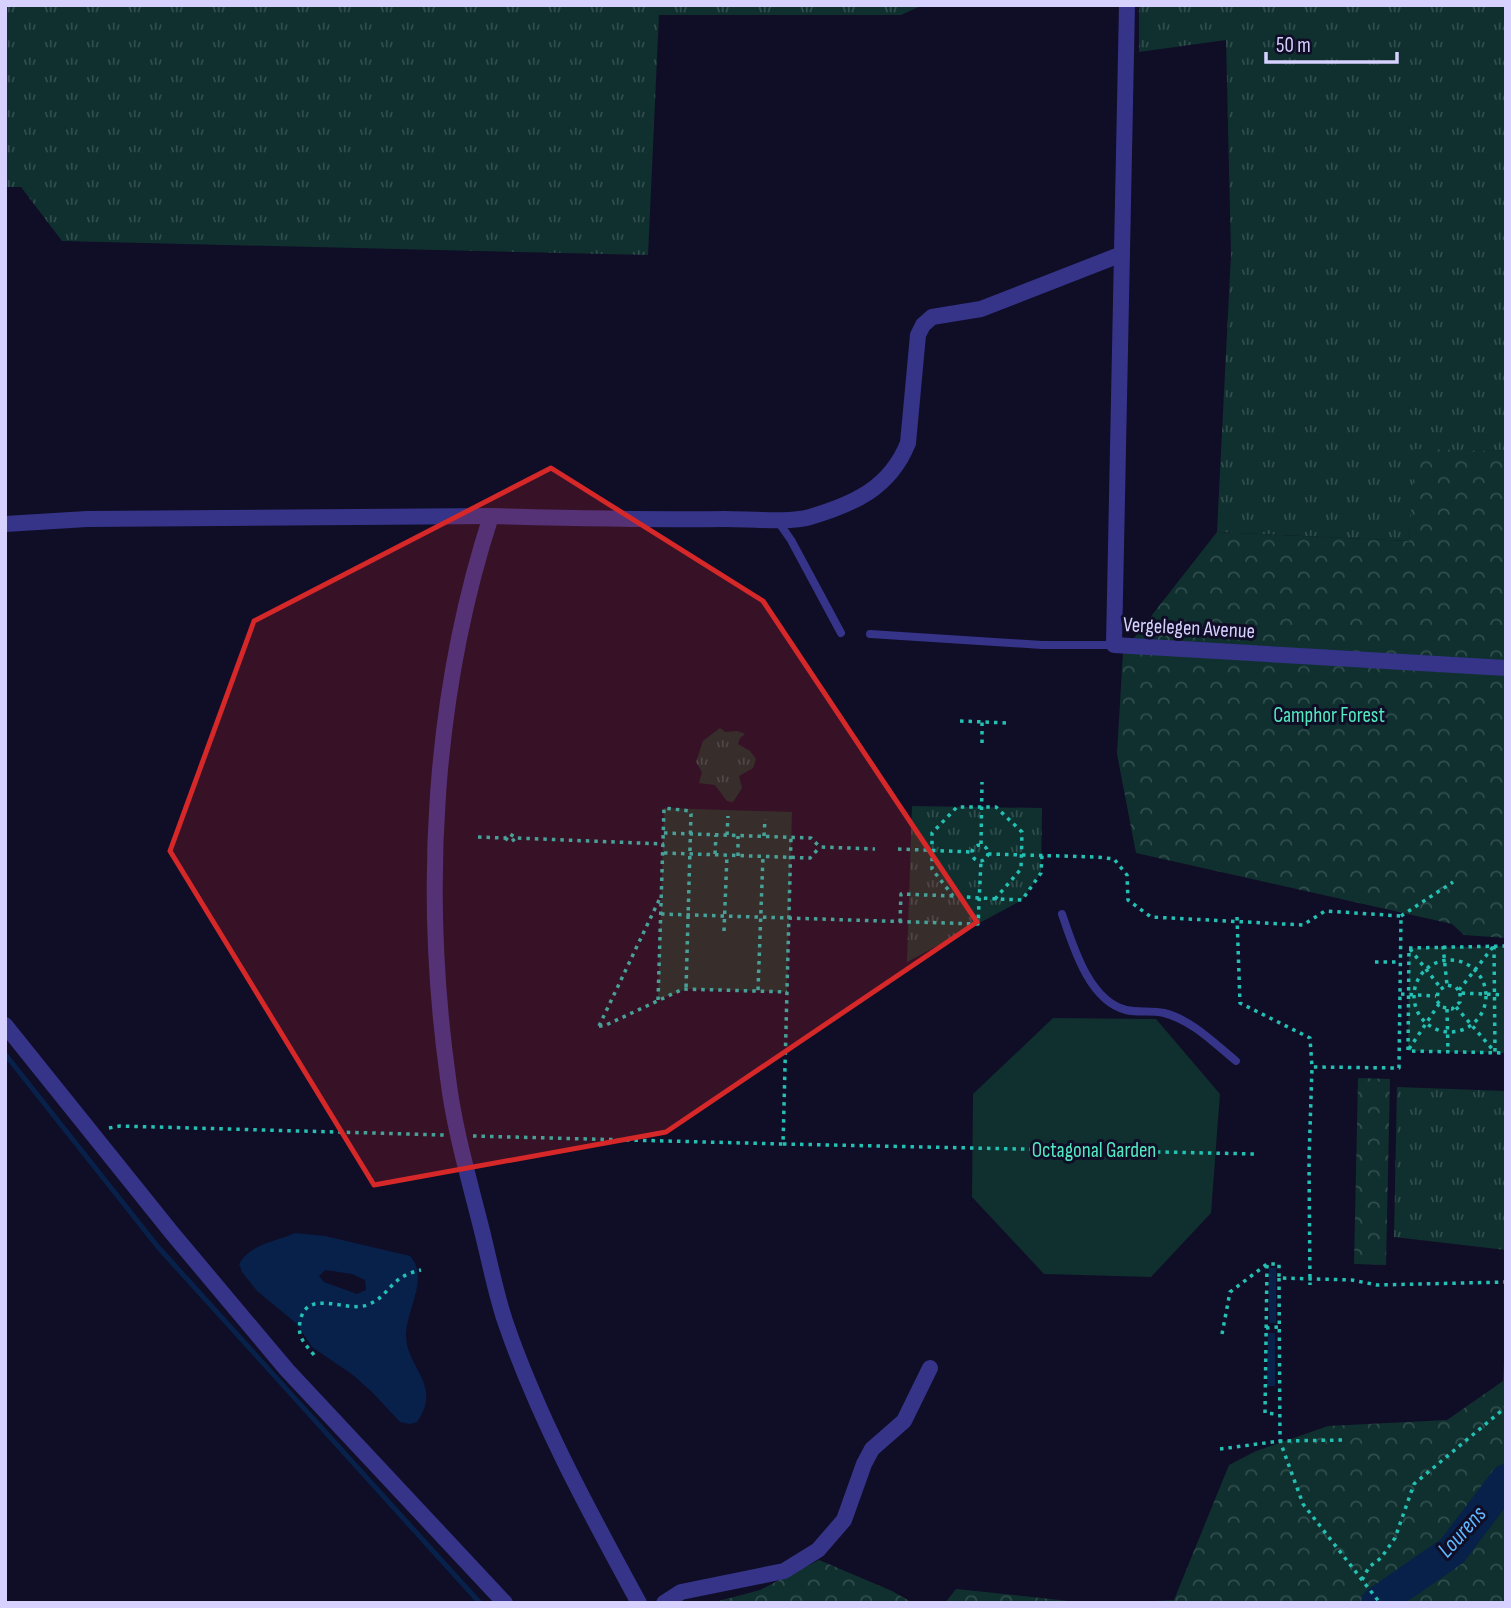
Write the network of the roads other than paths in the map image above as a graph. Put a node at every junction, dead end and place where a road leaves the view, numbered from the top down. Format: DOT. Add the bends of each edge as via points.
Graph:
graph roads {
  1 [pos="1127,5"];
  2 [pos="1122,254"];
  3 [pos="491,516"];
  4 [pos="776,519"];
  5 [pos="5,524"];
  6 [pos="841,633"];
  7 [pos="870,634"];
  8 [pos="1114,645"];
  9 [pos="1506,668"];
  10 [pos="1062,914"];
  11 [pos="5,1025"];
  12 [pos="1236,1061"];
  13 [pos="930,1368"];
  14 [pos="505,1603"];
  15 [pos="639,1603"];
  16 [pos="664,1603"];
  1 -- 2 [label="street"];
  2 -- 4 [label="street" via="981,309 927,321 918,335 908,443 895,468 863,496 808,518"];
  2 -- 8 [label="street"];
  3 -- 4 [label="street"];
  3 -- 5 [label="street" via="87,519"];
  3 -- 15 [label="street" via="475,565 453,673 441,763 436,928 448,1080 505,1319 580,1495"];
  4 -- 6 [label="lane"];
  7 -- 8 [label="lane, Vergelegen Avenue"];
  8 -- 9 [label="street, Vergelegen Avenue"];
  10 -- 12 [label="lane" via="1076,956 1103,999 1126,1010 1164,1013 1195,1026"];
  11 -- 14 [label="street" via="287,1370"];
  13 -- 16 [label="street" via="904,1421 872,1449 844,1520 818,1550 784,1571 681,1592"];
}
